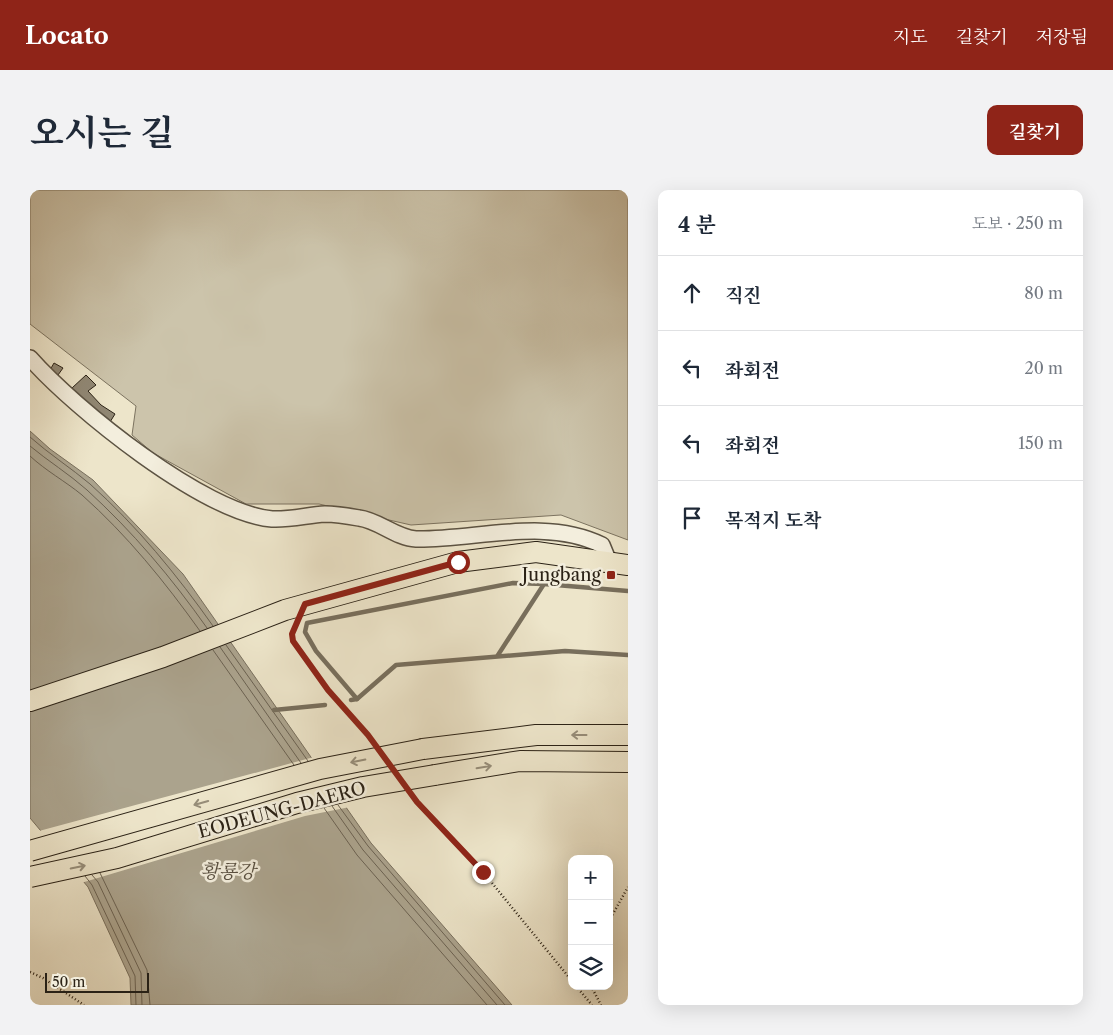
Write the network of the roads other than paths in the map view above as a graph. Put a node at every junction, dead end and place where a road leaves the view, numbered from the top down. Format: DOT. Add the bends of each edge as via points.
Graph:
graph roads {
  1 [pos="30,358"];
  2 [pos="618,563"];
  3 [pos="30,702"];
  4 [pos="628,735"];
  5 [pos="628,762"];
  6 [pos="30,851"];
  7 [pos="30,877"];
  1 -- 2 [label="street" via="72,400 154,463 239,512 273,519 326,514 362,518 413,539 529,531 583,535 602,545"];
  2 -- 3 [label="main road" via="536,552 458,562 285,610 163,657"];
  4 -- 6 [label="main road, EODEUNG-DAERO, one-way, bridge" via="536,736 423,749 320,769"];
  7 -- 5 [label="main road, EODEUNG-DAERO, one-way, bridge" via="117,858 297,803 363,787 520,760"];
}
